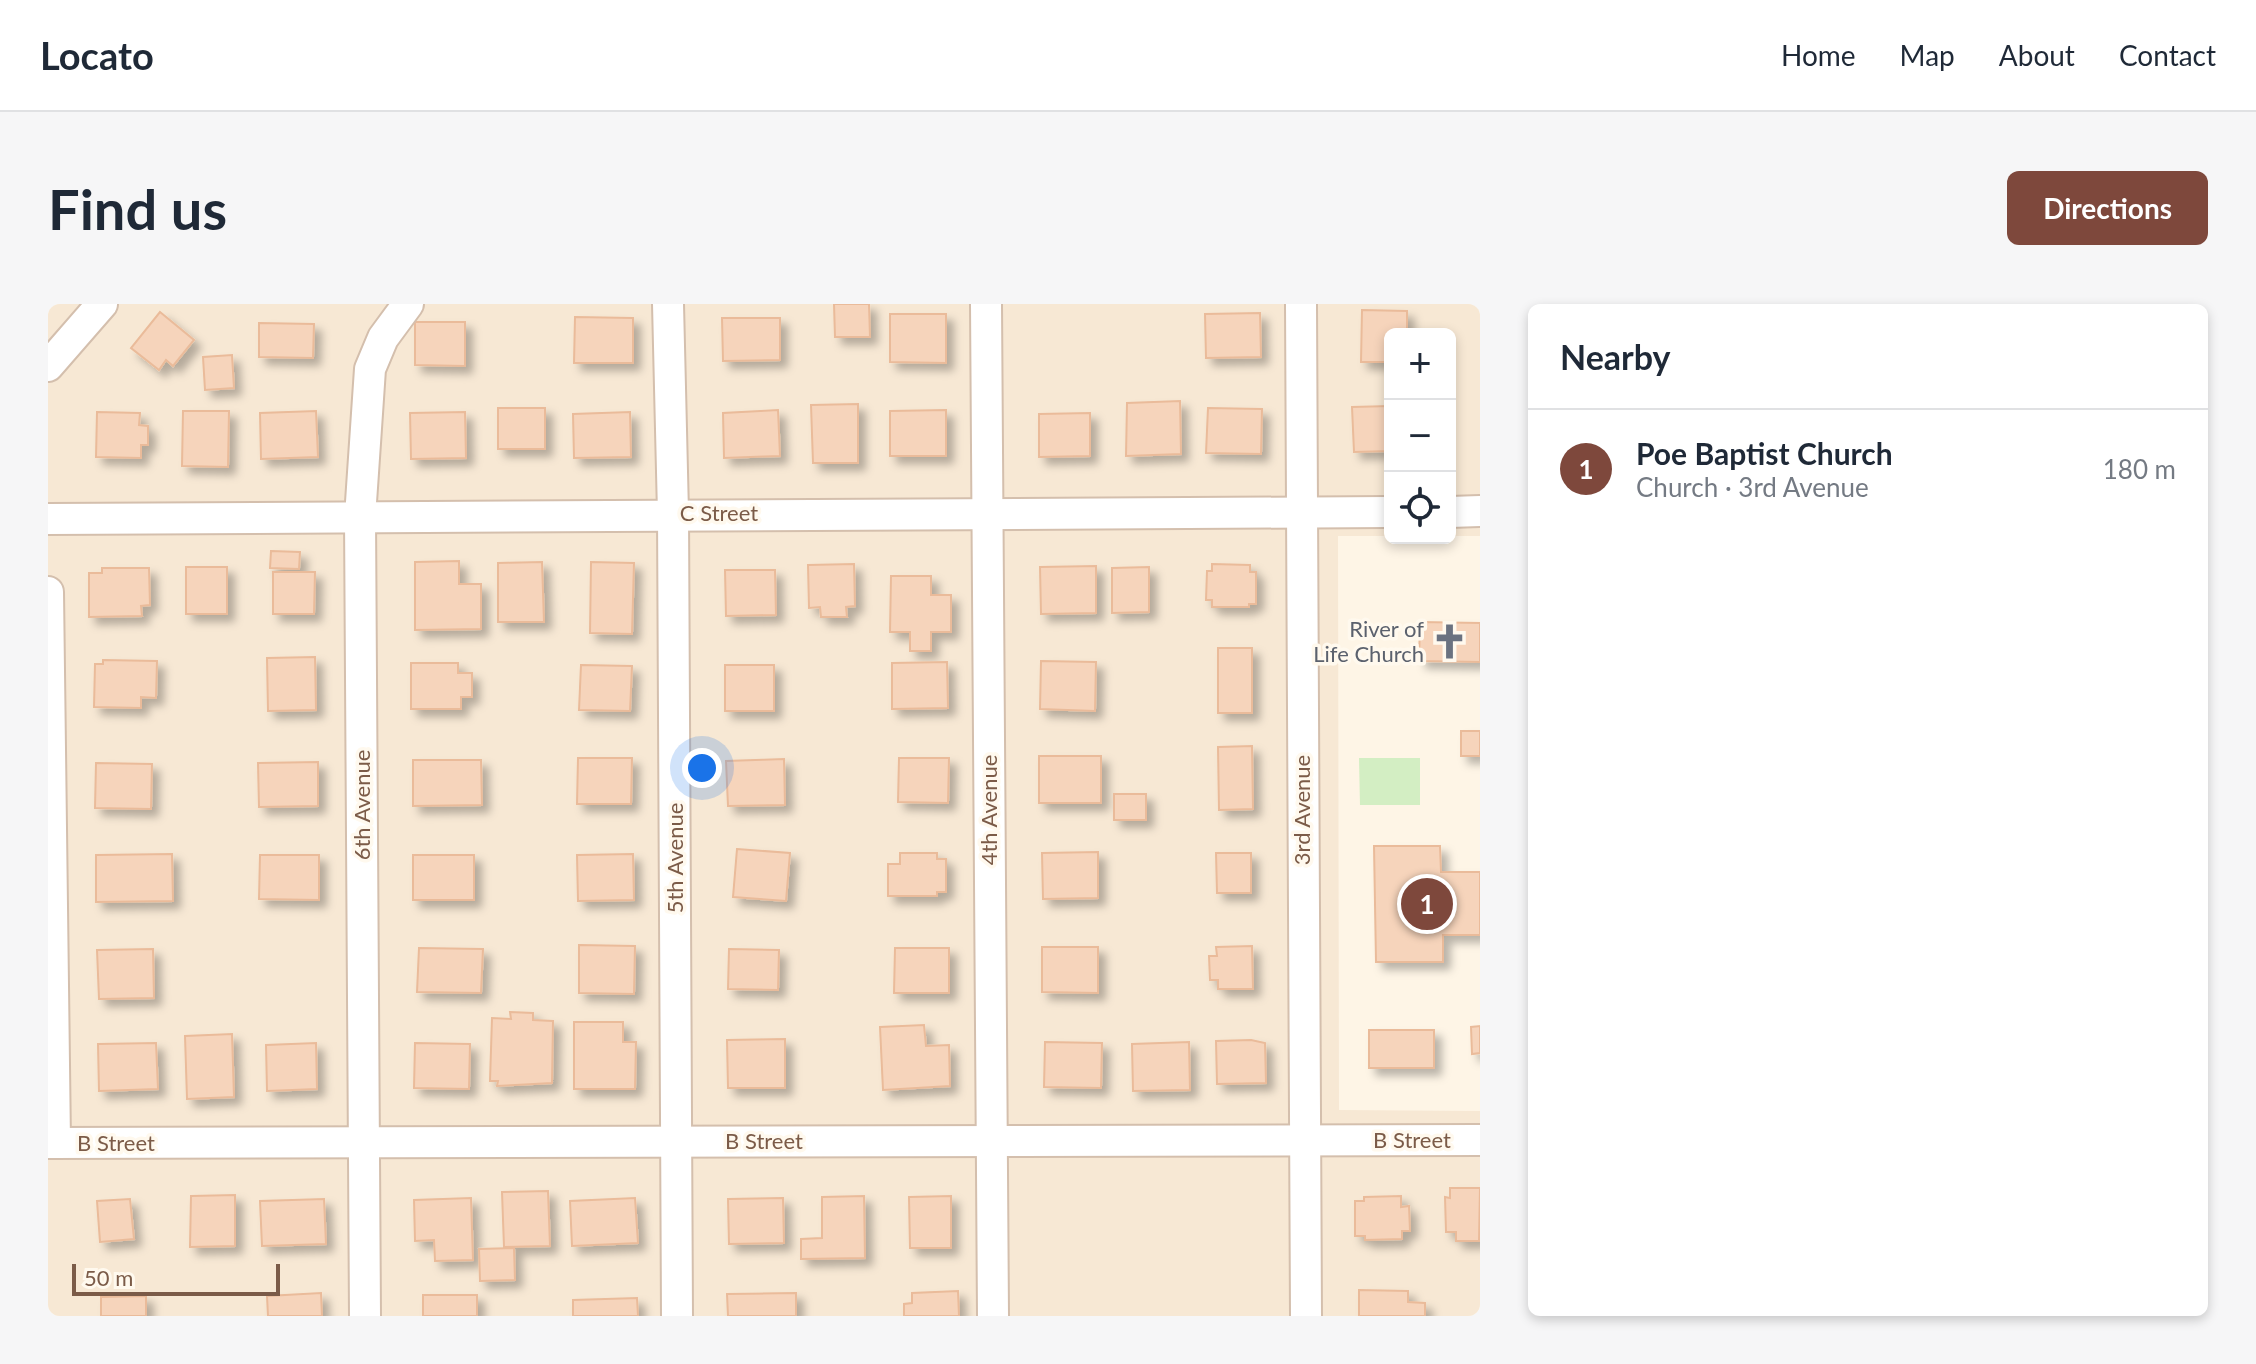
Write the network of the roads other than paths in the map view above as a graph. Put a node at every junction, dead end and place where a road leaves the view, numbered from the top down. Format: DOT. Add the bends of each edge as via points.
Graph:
graph roads {
  1 [pos="102,304"];
  2 [pos="408,304"];
  3 [pos="668,304"];
  4 [pos="986,304"];
  5 [pos="1301,304"];
  6 [pos="48,366"];
  7 [pos="1480,511"];
  8 [pos="1384,512"];
  9 [pos="1456,512"];
  10 [pos="673,513"];
  11 [pos="1300,513"];
  12 [pos="987,514"];
  13 [pos="360,517"];
  14 [pos="48,519"];
  15 [pos="48,592"];
  16 [pos="49,782"];
  17 [pos="50,961"];
  18 [pos="1480,1140"];
  19 [pos="676,1141"];
  20 [pos="992,1141"];
  21 [pos="1304,1141"];
  22 [pos="364,1142"];
  23 [pos="51,1143"];
  24 [pos="365,1316"];
  25 [pos="677,1316"];
  26 [pos="993,1316"];
  27 [pos="1306,1316"];
  1 -- 6 [label="street"];
  2 -- 13 [label="street, 6th Avenue" via="383,338 370,369"];
  3 -- 10 [label="street, 5th Avenue"];
  4 -- 12 [label="street, 4th Avenue"];
  5 -- 11 [label="street, 3rd Avenue"];
  7 -- 9 [label="street"];
  8 -- 11 [label="street, C Street"];
  10 -- 12 [label="street, C Street"];
  10 -- 13 [label="street, C Street"];
  10 -- 19 [label="street, 5th Avenue"];
  11 -- 12 [label="street, C Street"];
  11 -- 21 [label="street, 3rd Avenue"];
  12 -- 20 [label="street, 4th Avenue"];
  13 -- 14 [label="street, C Street"];
  13 -- 22 [label="street, 6th Avenue"];
  15 -- 16 [label="street"];
  16 -- 17 [label="street"];
  17 -- 23 [label="street"];
  18 -- 21 [label="street, B Street"];
  19 -- 20 [label="street, B Street"];
  19 -- 22 [label="street, B Street"];
  19 -- 25 [label="street, 5th Avenue"];
  20 -- 21 [label="street, B Street"];
  20 -- 26 [label="street, 4th Avenue"];
  21 -- 27 [label="street, 3rd Avenue"];
  22 -- 23 [label="street, B Street"];
  22 -- 24 [label="street, 6th Avenue"];
}
